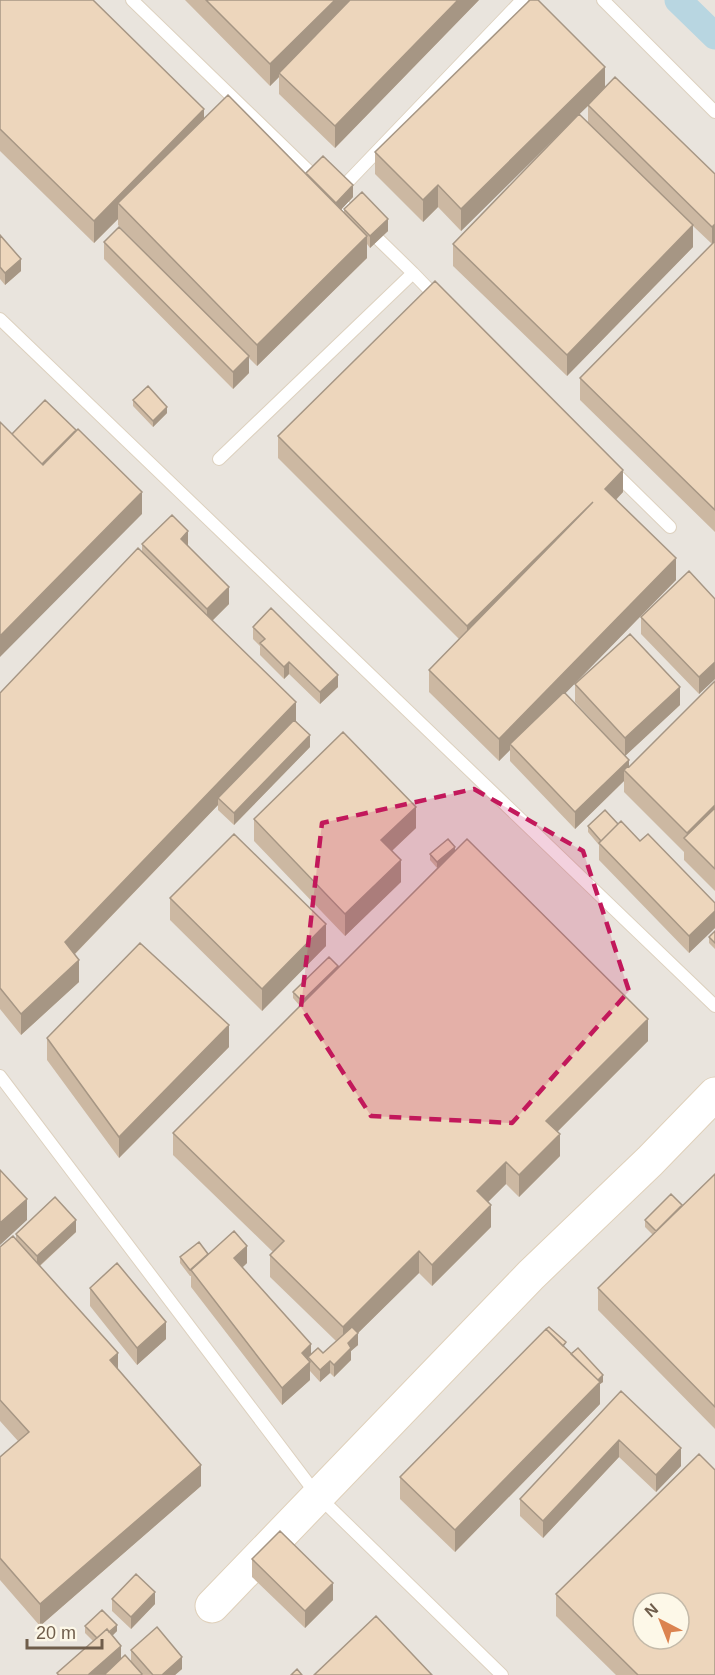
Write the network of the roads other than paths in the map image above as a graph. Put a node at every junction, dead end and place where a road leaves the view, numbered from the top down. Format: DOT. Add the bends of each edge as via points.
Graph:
graph roads {
  1 [pos="132,0"];
  2 [pos="522,0"];
  3 [pos="603,0"];
  4 [pos="715,112"];
  5 [pos="334,196"];
  6 [pos="413,273"];
  7 [pos="445,305"];
  8 [pos="0,319"];
  9 [pos="219,459"];
  10 [pos="602,460"];
  11 [pos="670,527"];
  12 [pos="715,1006"];
  13 [pos="0,1076"];
  14 [pos="715,1094"];
  15 [pos="317,1495"];
  16 [pos="212,1606"];
  17 [pos="502,1675"];
  1 -- 5 [label="lane"];
  2 -- 5 [label="lane"];
  3 -- 4 [label="lane"];
  5 -- 6 [label="lane"];
  6 -- 7 [label="lane"];
  6 -- 9 [label="lane"];
  8 -- 12 [label="lane"];
  10 -- 11 [label="lane"];
  13 -- 15 [label="lane"];
  14 -- 15 [label="street" via="531,1275"];
  15 -- 16 [label="street"];
  15 -- 17 [label="lane"];
}
